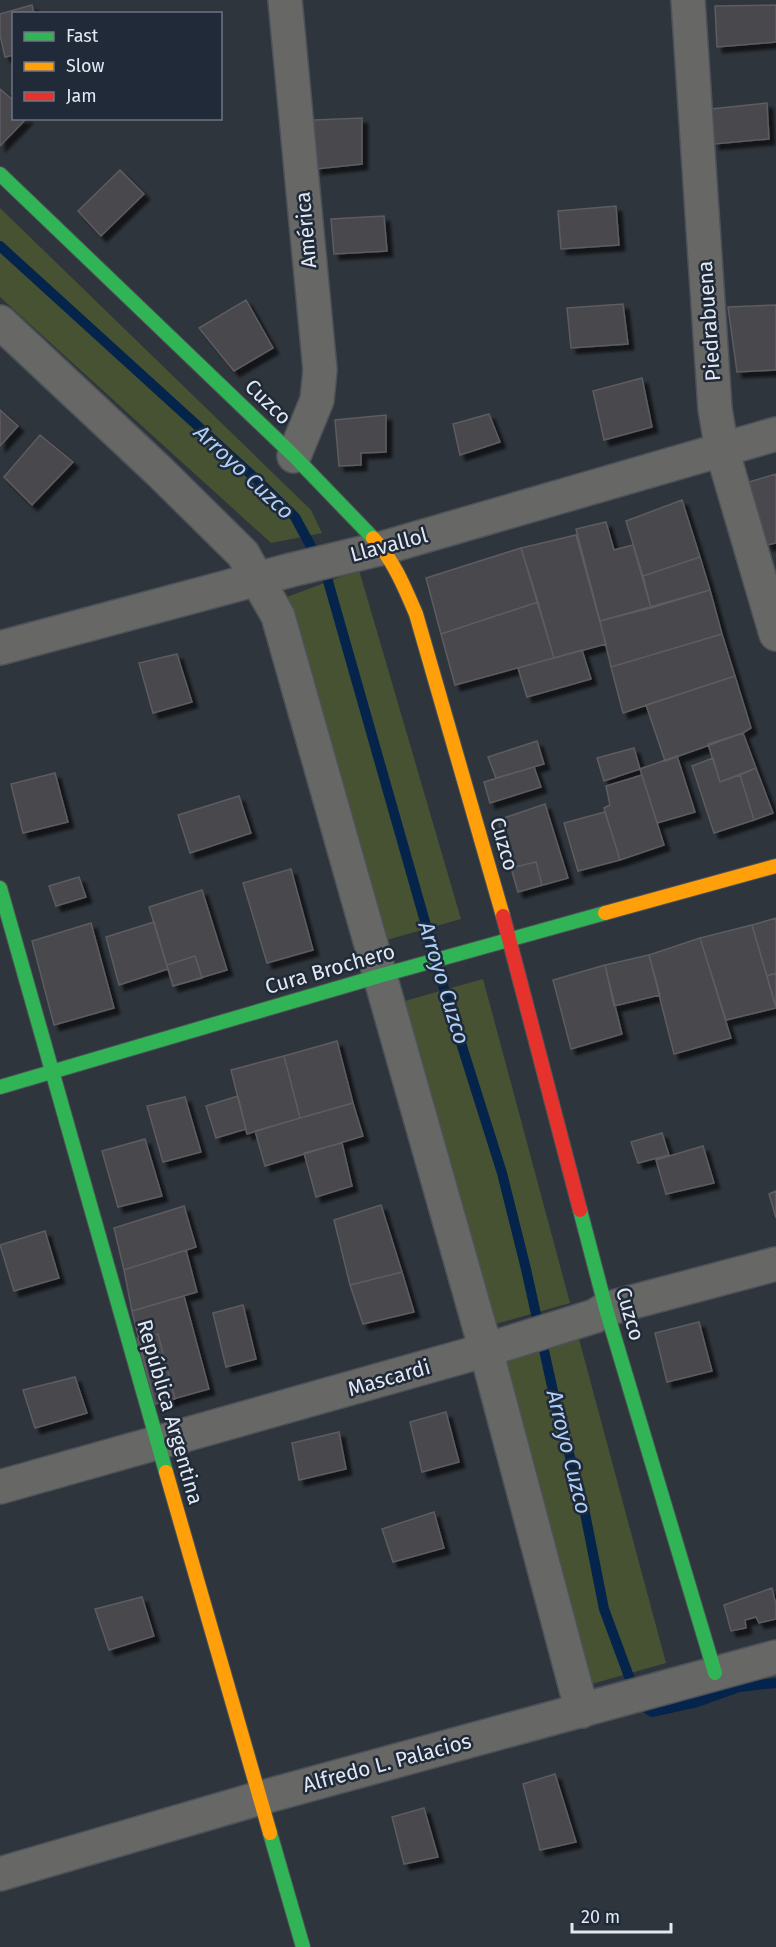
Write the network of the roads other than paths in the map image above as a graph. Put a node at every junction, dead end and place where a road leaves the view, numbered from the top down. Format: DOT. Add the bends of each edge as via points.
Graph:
graph roads {
  1 [pos="285,0"];
  2 [pos="688,0"];
  3 [pos="0,174"];
  4 [pos="0,322"];
  5 [pos="776,434"];
  6 [pos="722,450"];
  7 [pos="294,456"];
  8 [pos="368,551"];
  9 [pos="258,579"];
  10 [pos="776,634"];
  11 [pos="0,648"];
  12 [pos="776,867"];
  13 [pos="0,888"];
  14 [pos="510,939"];
  15 [pos="379,976"];
  16 [pos="51,1072"];
  17 [pos="0,1087"];
  18 [pos="776,1264"];
  19 [pos="601,1312"];
  20 [pos="491,1349"];
  21 [pos="157,1442"];
  22 [pos="0,1487"];
  23 [pos="776,1658"];
  24 [pos="707,1675"];
  25 [pos="582,1711"];
  26 [pos="260,1798"];
  27 [pos="0,1874"];
  28 [pos="303,1947"];
  1 -- 7 [label="street, América" via="320,370 316,400"];
  2 -- 6 [label="street, Piedrabuena" via="715,409"];
  3 -- 7 [label="street, Cuzco"];
  4 -- 9 [label="street" via="235,546"];
  5 -- 6 [label="street, Llavallol"];
  6 -- 8 [label="street, Llavallol"];
  6 -- 10 [label="street, Piedrabuena"];
  7 -- 8 [label="street, Cuzco"];
  8 -- 9 [label="street, Llavallol"];
  8 -- 14 [label="street, Cuzco" via="403,584 416,614"];
  9 -- 11 [label="street, Llavallol"];
  9 -- 15 [label="street" via="278,616"];
  12 -- 14 [label="street, Cura Brochero"];
  13 -- 16 [label="street, República Argentina"];
  14 -- 15 [label="street, Cura Brochero"];
  14 -- 19 [label="street, Cuzco"];
  15 -- 16 [label="street, Cura Brochero"];
  15 -- 20 [label="street"];
  16 -- 17 [label="street, Cura Brochero"];
  16 -- 21 [label="street, República Argentina"];
  18 -- 19 [label="street, Mascardi"];
  19 -- 20 [label="street, Mascardi"];
  19 -- 24 [label="street, Cuzco"];
  20 -- 21 [label="street, Mascardi"];
  20 -- 25 [label="street"];
  21 -- 22 [label="street, Mascardi"];
  21 -- 26 [label="street, República Argentina"];
  23 -- 24 [label="street, Alfredo L. Palacios"];
  24 -- 25 [label="street, Alfredo L. Palacios"];
  25 -- 26 [label="street, Alfredo L. Palacios"];
  26 -- 27 [label="street, Alfredo L. Palacios"];
  26 -- 28 [label="street, República Argentina"];
}
